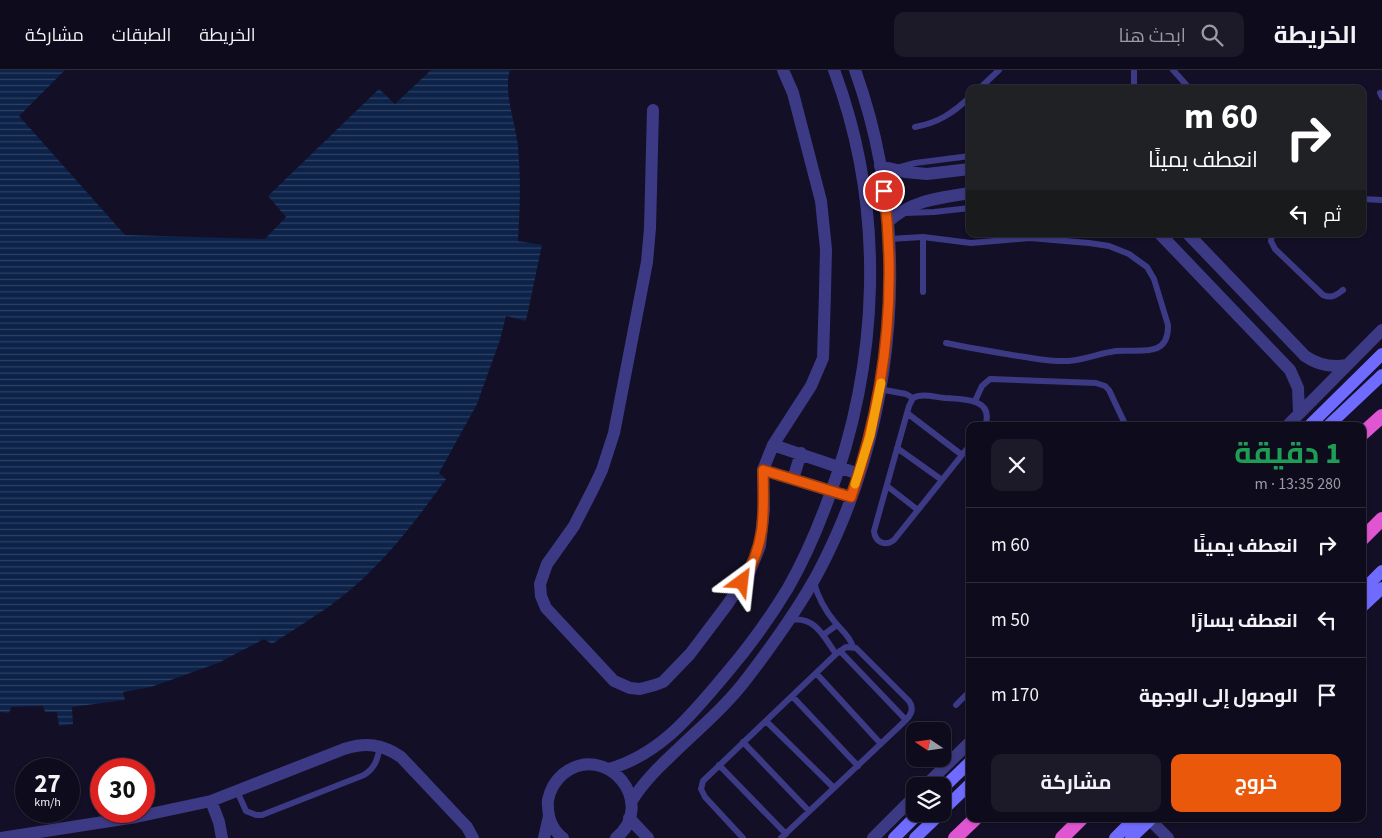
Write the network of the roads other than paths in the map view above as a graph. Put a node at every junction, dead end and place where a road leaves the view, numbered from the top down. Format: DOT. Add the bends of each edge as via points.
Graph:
graph roads {
  1 [pos="784,70"];
  2 [pos="834,70"];
  3 [pos="856,70"];
  4 [pos="999,70"];
  5 [pos="1134,70"];
  6 [pos="1173,70"];
  7 [pos="983,85"];
  8 [pos="1134,85"];
  9 [pos="1186,85"];
  10 [pos="966,100"];
  11 [pos="868,108"];
  12 [pos="654,110"];
  13 [pos="848,114"];
  14 [pos="915,127"];
  15 [pos="966,157"];
  16 [pos="880,166"];
  17 [pos="966,169"];
  18 [pos="894,170"];
  19 [pos="966,194"];
  20 [pos="1366,199"];
  21 [pos="1382,200"];
  22 [pos="966,208"];
  23 [pos="899,212"];
  24 [pos="888,231"];
  25 [pos="869,234"];
  26 [pos="923,237"];
  27 [pos="1163,237"];
  28 [pos="1191,237"];
  29 [pos="1272,237"];
  30 [pos="1202,248"];
  31 [pos="1187,262"];
  32 [pos="1343,290"];
  33 [pos="923,292"];
  34 [pos="870,308"];
  35 [pos="889,308"];
  36 [pos="1382,330"];
  37 [pos="946,343"];
  38 [pos="1382,354"];
  39 [pos="1347,365"];
  40 [pos="1382,375"];
  41 [pos="880,389"];
  42 [pos="913,398"];
  43 [pos="975,401"];
  44 [pos="907,413"];
  45 [pos="1300,413"];
  46 [pos="1382,416"];
  47 [pos="986,422"];
  48 [pos="1124,422"];
  49 [pos="1291,422"];
  50 [pos="1326,422"];
  51 [pos="1366,430"];
  52 [pos="773,444"];
  53 [pos="897,448"];
  54 [pos="966,450"];
  55 [pos="801,453"];
  56 [pos="962,455"];
  57 [pos="840,467"];
  58 [pos="763,470"];
  59 [pos="859,474"];
  60 [pos="793,479"];
  61 [pos="942,480"];
  62 [pos="887,486"];
  63 [pos="832,490"];
  64 [pos="851,497"];
  65 [pos="918,510"];
  66 [pos="1382,520"];
  67 [pos="1366,534"];
  68 [pos="1382,571"];
  69 [pos="813,580"];
  70 [pos="1366,587"];
  71 [pos="1382,588"];
  72 [pos="1366,603"];
  73 [pos="790,620"];
  74 [pos="837,625"];
  75 [pos="823,635"];
  76 [pos="853,647"];
  77 [pos="838,652"];
  78 [pos="816,673"];
  79 [pos="966,695"];
  80 [pos="792,696"];
  81 [pos="956,705"];
  82 [pos="906,720"];
  83 [pos="766,721"];
  84 [pos="743,742"];
  85 [pos="881,744"];
  86 [pos="380,746"];
  87 [pos="966,746"];
  88 [pos="719,765"];
  89 [pos="858,766"];
  90 [pos="966,766"];
  91 [pos="609,769"];
  92 [pos="934,777"];
  93 [pos="951,781"];
  94 [pos="834,788"];
  95 [pos="966,788"];
  96 [pos="237,791"];
  97 [pos="211,801"];
  98 [pos="631,802"];
  99 [pos="951,802"];
  100 [pos="906,805"];
  101 [pos="809,812"];
  102 [pos="549,816"];
  103 [pos="629,818"];
  104 [pos="910,822"];
  105 [pos="931,822"];
  106 [pos="972,822"];
  107 [pos="1078,822"];
  108 [pos="1131,822"];
  109 [pos="1147,822"];
  110 [pos="1153,822"];
  111 [pos="783,836"];
  112 [pos="1,838"];
  113 [pos="222,838"];
  114 [pos="473,838"];
  115 [pos="544,838"];
  116 [pos="563,838"];
  117 [pos="616,838"];
  118 [pos="648,838"];
  119 [pos="743,838"];
  120 [pos="873,838"];
  121 [pos="894,838"];
  122 [pos="916,838"];
  123 [pos="956,838"];
  124 [pos="1062,838"];
  125 [pos="1115,838"];
  126 [pos="1131,838"];
  127 [pos="1168,838"];
  1 -- 52 [label="street" via="821,201 826,292 823,358 812,386"];
  2 -- 13 [label="street"];
  3 -- 11 [label="street"];
  4 -- 7 [label="lane"];
  5 -- 8 [label="lane"];
  6 -- 9 [label="lane"];
  10 -- 14 [label="lane" via="948,116"];
  11 -- 13 [label="street"];
  11 -- 16 [label="street"];
  12 -- 58 [label="street" via="647,262 614,433 593,489 574,526 546,564 540,584 546,608 614,681 640,689 663,682 690,654 727,605 750,571 760,546 764,510"];
  13 -- 25 [label="street" via="861,167"];
  15 -- 18 [label="lane" via="915,163"];
  16 -- 18 [label="street"];
  16 -- 24 [label="street"];
  17 -- 18 [label="street" via="927,174"];
  19 -- 23 [label="street" via="922,201"];
  20 -- 21 [label="lane"];
  22 -- 23 [label="lane"];
  23 -- 24 [label="street"];
  24 -- 25 [label="street"];
  24 -- 26 [label="lane"];
  24 -- 35 [label="street"];
  25 -- 34 [label="street"];
  26 -- 33 [label="lane"];
  26 -- 37 [label="lane" via="963,243 1045,239 1089,242 1118,249 1143,263 1151,273 1168,325 1164,342 1152,351 1114,352 1071,361 1037,359"];
  27 -- 31 [label="street"];
  28 -- 30 [label="street"];
  29 -- 32 [label="lane" via="1275,249 1323,295 1335,296"];
  30 -- 31 [label="street"];
  30 -- 39 [label="street" via="1304,356 1321,365"];
  31 -- 45 [label="street" via="1290,370 1298,388"];
  34 -- 35 [label="street"];
  34 -- 57 [label="street" via="859,394"];
  35 -- 41 [label="street"];
  36 -- 39 [label="street"];
  38 -- 50 [label="main road"];
  39 -- 45 [label="street"];
  40 -- 50 [label="main road"];
  41 -- 42 [label="lane"];
  41 -- 59 [label="street"];
  42 -- 43 [label="lane" via="922,395"];
  42 -- 44 [label="lane"];
  43 -- 47 [label="lane" via="984,408"];
  43 -- 48 [label="lane" via="982,386 990,379 1096,383 1109,390"];
  44 -- 53 [label="lane"];
  44 -- 56 [label="lane"];
  45 -- 49 [label="street"];
  46 -- 51 [label="highway"];
  52 -- 55 [label="street"];
  52 -- 58 [label="street"];
  53 -- 61 [label="lane"];
  53 -- 62 [label="lane"];
  54 -- 56 [label="lane"];
  55 -- 57 [label="street"];
  55 -- 60 [label="street"];
  56 -- 61 [label="lane"];
  57 -- 59 [label="street"];
  57 -- 63 [label="street"];
  58 -- 60 [label="street"];
  59 -- 64 [label="street"];
  60 -- 63 [label="street"];
  61 -- 65 [label="lane"];
  62 -- 65 [label="lane"];
  62 -- 65 [label="lane" via="874,531 875,538 884,544 891,542"];
  63 -- 64 [label="street"];
  63 -- 91 [label="street" via="788,588 730,669 656,748"];
  64 -- 69 [label="street"];
  66 -- 67 [label="highway"];
  68 -- 70 [label="main road"];
  69 -- 73 [label="street"];
  69 -- 74 [label="lane" via="823,606"];
  71 -- 72 [label="main road"];
  73 -- 75 [label="lane" via="809,621"];
  73 -- 98 [label="street" via="746,679 646,778"];
  74 -- 75 [label="lane"];
  74 -- 76 [label="lane"];
  75 -- 77 [label="lane"];
  76 -- 77 [label="lane"];
  76 -- 82 [label="lane" via="909,701 912,712"];
  77 -- 78 [label="lane"];
  77 -- 82 [label="lane"];
  78 -- 80 [label="lane"];
  78 -- 85 [label="lane"];
  79 -- 81 [label="lane"];
  80 -- 83 [label="lane"];
  80 -- 89 [label="lane"];
  82 -- 85 [label="lane"];
  83 -- 84 [label="lane"];
  83 -- 94 [label="lane"];
  84 -- 88 [label="lane"];
  84 -- 101 [label="lane"];
  85 -- 89 [label="lane"];
  86 -- 96 [label="street" via="350,747"];
  86 -- 96 [label="lane" via="377,761 364,775 262,815 246,811"];
  86 -- 114 [label="street" via="401,757 468,827"];
  87 -- 92 [label="street"];
  88 -- 111 [label="lane"];
  88 -- 119 [label="lane" via="703,781 702,794"];
  89 -- 94 [label="lane"];
  90 -- 93 [label="main road"];
  91 -- 98 [label="street" via="624,783"];
  91 -- 102 [label="street" via="589,764 568,770 553,785 548,801"];
  94 -- 101 [label="lane"];
  95 -- 99 [label="main road"];
  96 -- 97 [label="street"];
  97 -- 112 [label="street" via="136,817"];
  97 -- 113 [label="street"];
  98 -- 103 [label="street"];
  100 -- 120 [label="street"];
  101 -- 111 [label="lane"];
  102 -- 115 [label="street"];
  102 -- 116 [label="street" via="553,827"];
  103 -- 117 [label="street"];
  103 -- 118 [label="street"];
  104 -- 121 [label="main road"];
  105 -- 122 [label="main road"];
  106 -- 123 [label="highway"];
  107 -- 124 [label="highway"];
  108 -- 125 [label="main road"];
  109 -- 126 [label="main road"];
  110 -- 127 [label="street"];
}
